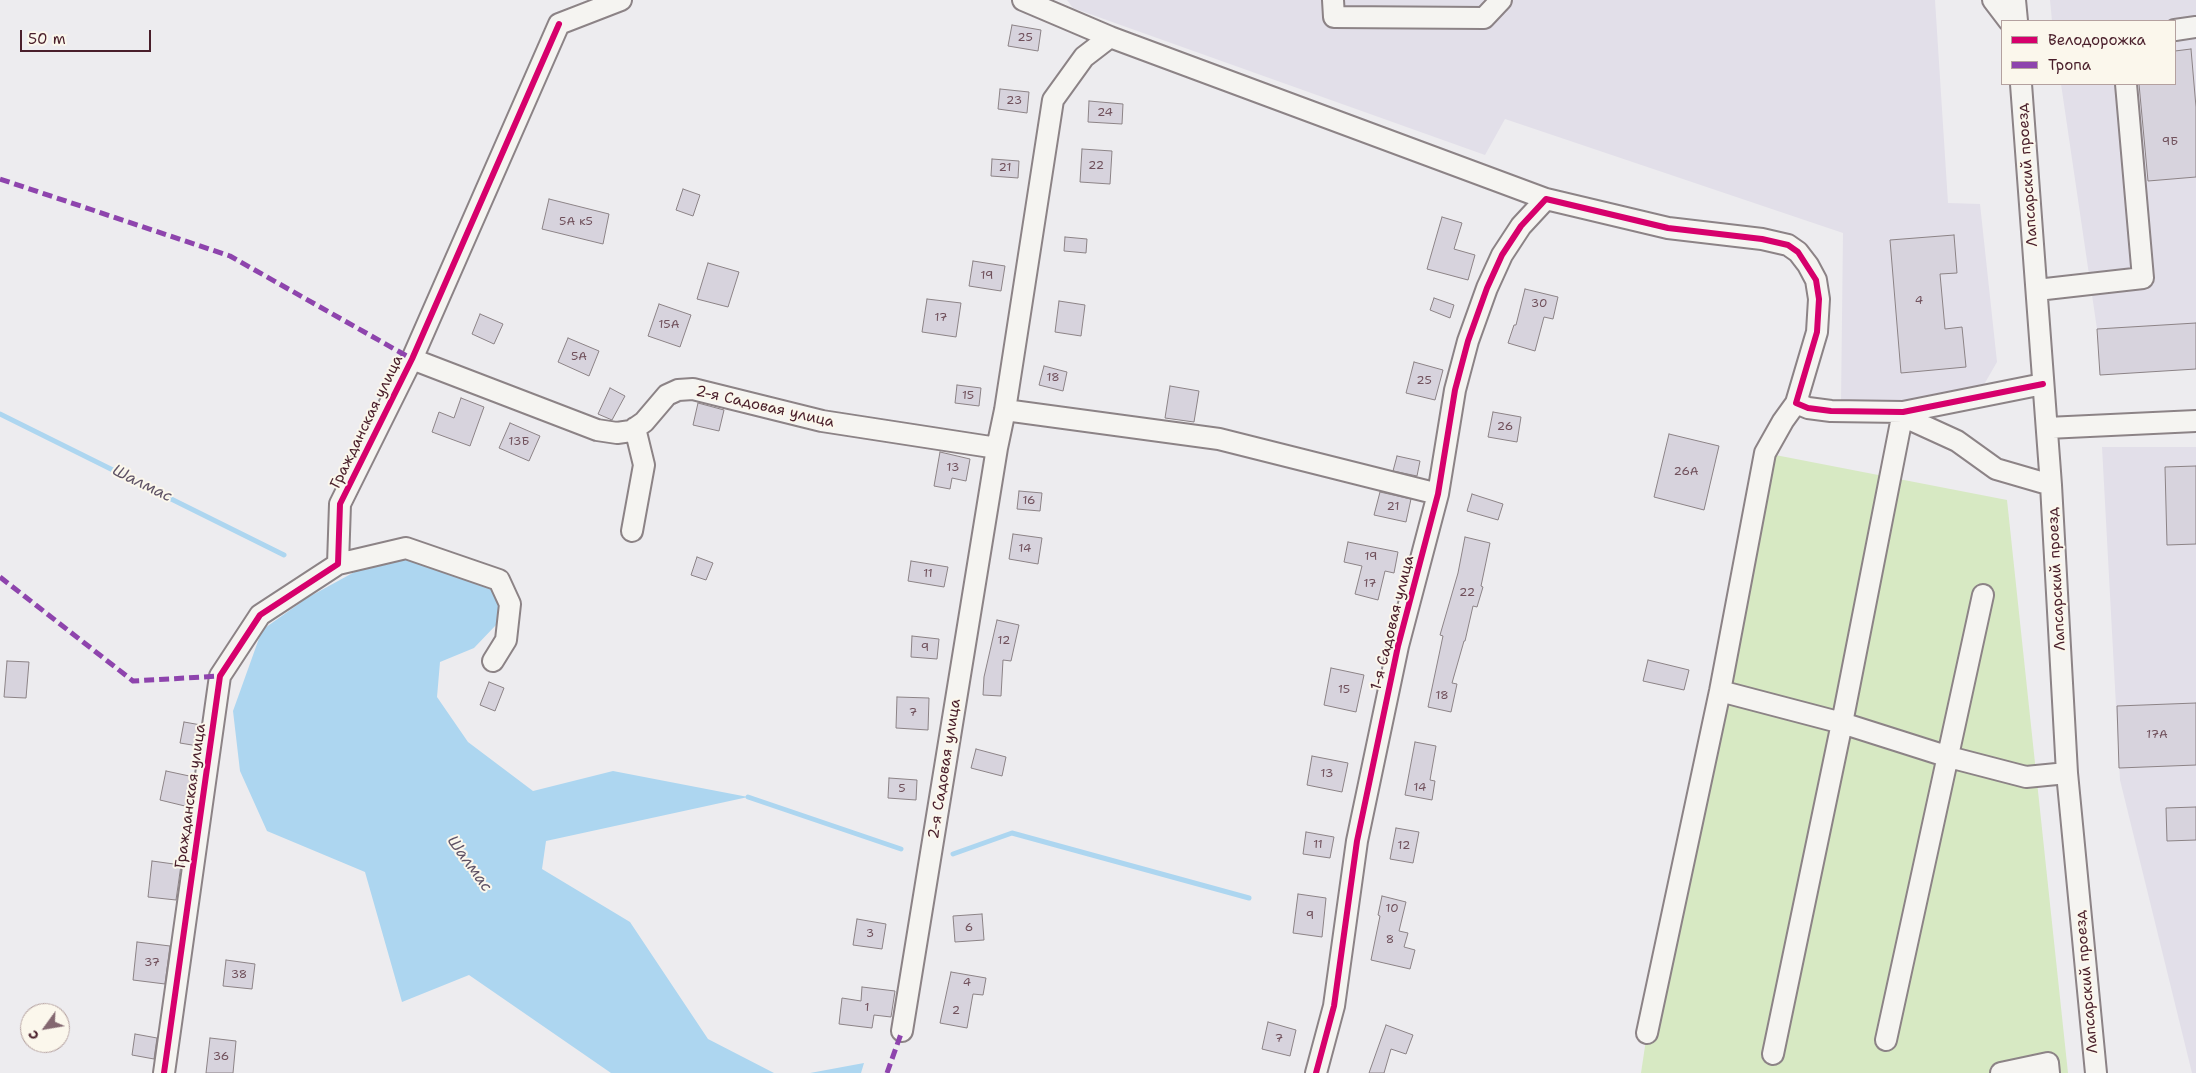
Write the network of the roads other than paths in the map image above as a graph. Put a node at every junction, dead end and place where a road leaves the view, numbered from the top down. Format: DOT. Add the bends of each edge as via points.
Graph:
graph roads {
  1 [pos="621,0"];
  2 [pos="1023,0"];
  3 [pos="1333,0"];
  4 [pos="1501,0"];
  5 [pos="1994,0"];
  6 [pos="2015,0"];
  7 [pos="2008,20"];
  8 [pos="2016,20"];
  9 [pos="2196,27"];
  10 [pos="2176,30"];
  11 [pos="1110,37"];
  12 [pos="2021,85"];
  13 [pos="2126,85"];
  14 [pos="1546,199"];
  15 [pos="2037,290"];
  16 [pos="412,359"];
  17 [pos="2043,384"];
  18 [pos="1796,403"];
  19 [pos="1005,410"];
  20 [pos="1903,412"];
  21 [pos="2196,421"];
  22 [pos="635,428"];
  23 [pos="2046,428"];
  24 [pos="997,448"];
  25 [pos="2052,485"];
  26 [pos="1438,494"];
  27 [pos="632,531"];
  28 [pos="338,564"];
  29 [pos="1983,595"];
  30 [pos="493,661"];
  31 [pos="1720,691"];
  32 [pos="1842,723"];
  33 [pos="1949,757"];
  34 [pos="2067,773"];
  35 [pos="902,1031"];
  36 [pos="1647,1033"];
  37 [pos="1886,1040"];
  38 [pos="1773,1054"];
  39 [pos="164,1073"];
  40 [pos="1316,1073"];
  41 [pos="2002,1073"];
  42 [pos="2049,1073"];
  43 [pos="2096,1073"];
  1 -- 16 [label="street, Гражданская улица" via="559,24"];
  2 -- 11 [label="street"];
  3 -- 4 [label="street" via="1334,16 1484,18"];
  5 -- 7 [label="street"];
  6 -- 8 [label="street"];
  9 -- 10 [label="street"];
  11 -- 14 [label="street"];
  11 -- 19 [label="street, 2-я Садовая улица" via="1084,57 1053,100"];
  12 -- 15 [label="street, Лапсарский проезд"];
  13 -- 15 [label="street" via="2144,278"];
  14 -- 18 [label="street" via="1668,228 1762,239 1788,245 1798,252 1816,280 1819,299 1817,332"];
  14 -- 26 [label="street, 1-я Садовая улица" via="1521,226 1502,255 1487,288 1455,390"];
  15 -- 17 [label="street, Лапсарский проезд"];
  16 -- 22 [label="street" via="597,430 617,433"];
  16 -- 28 [label="street, Гражданская улица" via="340,504"];
  17 -- 20 [label="street"];
  17 -- 23 [label="street, Лапсарский проезд"];
  18 -- 20 [label="street" via="1831,411"];
  18 -- 31 [label="street" via="1765,453"];
  19 -- 24 [label="street, 2-я Садовая улица"];
  19 -- 26 [label="street" via="1219,439"];
  20 -- 25 [label="street" via="1911,420 1957,441 1996,469"];
  20 -- 32 [label="street"];
  21 -- 23 [label="street"];
  22 -- 24 [label="street, 2-я Садовая улица" via="667,396 678,390 693,389 822,421"];
  22 -- 27 [label="street" via="644,465"];
  23 -- 25 [label="street, Лапсарский проезд"];
  24 -- 35 [label="street, 2-я Садовая улица"];
  25 -- 34 [label="street, Лапсарский проезд"];
  26 -- 40 [label="street, 1-я Садовая улица" via="1398,646 1357,841 1334,1006"];
  28 -- 30 [label="street" via="406,548 500,580 510,604 506,640"];
  28 -- 39 [label="street, Гражданская улица" via="260,614 220,676"];
  29 -- 33 [label="street"];
  31 -- 32 [label="street"];
  31 -- 36 [label="street"];
  32 -- 33 [label="street"];
  32 -- 38 [label="street"];
  33 -- 34 [label="street" via="2026,776"];
  33 -- 37 [label="street"];
  34 -- 43 [label="street, Лапсарский проезд"];
  41 -- 42 [label="street" via="2048,1063"];
}
